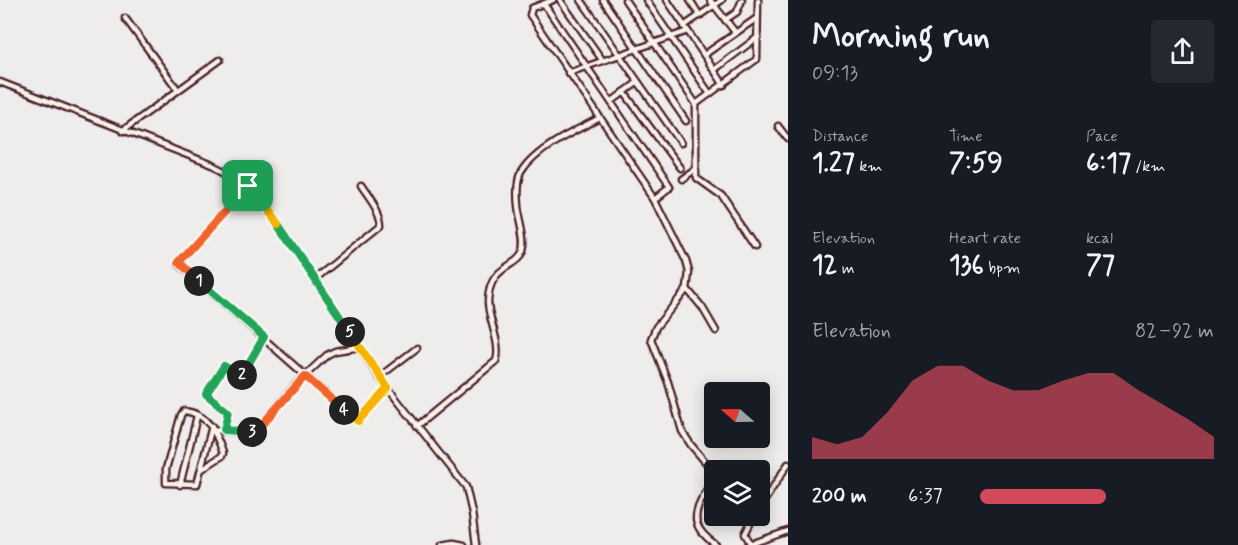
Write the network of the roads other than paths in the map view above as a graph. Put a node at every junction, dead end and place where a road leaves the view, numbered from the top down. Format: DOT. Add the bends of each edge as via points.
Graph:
graph roads {
  1 [pos="553,0"];
  2 [pos="560,0"];
  3 [pos="581,0"];
  4 [pos="603,0"];
  5 [pos="625,0"];
  6 [pos="646,0"];
  7 [pos="667,0"];
  8 [pos="690,0"];
  9 [pos="710,0"];
  10 [pos="722,0"];
  11 [pos="742,0"];
  12 [pos="758,0"];
  13 [pos="544,4"];
  14 [pos="714,6"];
  15 [pos="700,16"];
  16 [pos="125,18"];
  17 [pos="757,18"];
  18 [pos="725,20"];
  19 [pos="686,28"];
  20 [pos="735,32"];
  21 [pos="671,37"];
  22 [pos="758,37"];
  23 [pos="654,43"];
  24 [pos="637,49"];
  25 [pos="619,55"];
  26 [pos="704,55"];
  27 [pos="220,60"];
  28 [pos="603,61"];
  29 [pos="587,67"];
  30 [pos="714,70"];
  31 [pos="568,73"];
  32 [pos="0,82"];
  33 [pos="638,82"];
  34 [pos="724,85"];
  35 [pos="178,90"];
  36 [pos="624,92"];
  37 [pos="710,94"];
  38 [pos="611,102"];
  39 [pos="696,104"];
  40 [pos="600,118"];
  41 [pos="686,121"];
  42 [pos="778,126"];
  43 [pos="122,131"];
  44 [pos="788,139"];
  45 [pos="681,142"];
  46 [pos="680,168"];
  47 [pos="695,169"];
  48 [pos="681,179"];
  49 [pos="248,186"];
  50 [pos="361,186"];
  51 [pos="656,198"];
  52 [pos="755,247"];
  53 [pos="315,279"];
  54 [pos="687,289"];
  55 [pos="716,331"];
  56 [pos="264,337"];
  57 [pos="360,347"];
  58 [pos="417,348"];
  59 [pos="305,376"];
  60 [pos="379,377"];
  61 [pos="388,388"];
  62 [pos="197,416"];
  63 [pos="417,426"];
  64 [pos="214,428"];
  65 [pos="224,430"];
  66 [pos="788,464"];
  67 [pos="202,470"];
  68 [pos="180,485"];
  69 [pos="770,492"];
  70 [pos="749,526"];
  71 [pos="788,531"];
  72 [pos="442,545"];
  73 [pos="464,545"];
  74 [pos="476,545"];
  75 [pos="716,545"];
  76 [pos="750,545"];
  1 -- 13 [label="street"];
  2 -- 28 [label="street"];
  3 -- 25 [label="street"];
  4 -- 24 [label="street"];
  5 -- 23 [label="street"];
  6 -- 21 [label="street"];
  7 -- 19 [label="street"];
  8 -- 15 [label="street"];
  9 -- 14 [label="street"];
  10 -- 14 [label="street"];
  11 -- 18 [label="street" via="737,12"];
  12 -- 17 [label="street"];
  13 -- 29 [label="street"];
  13 -- 31 [label="street" via="532,8 530,14"];
  14 -- 15 [label="street"];
  14 -- 18 [label="street"];
  15 -- 19 [label="street"];
  16 -- 35 [label="street"];
  17 -- 20 [label="street"];
  17 -- 22 [label="street"];
  18 -- 20 [label="street"];
  19 -- 21 [label="street"];
  19 -- 26 [label="street"];
  20 -- 26 [label="street"];
  21 -- 23 [label="street"];
  21 -- 37 [label="street"];
  22 -- 30 [label="street"];
  22 -- 34 [label="street" via="756,60"];
  23 -- 24 [label="street"];
  23 -- 39 [label="street"];
  24 -- 25 [label="street"];
  24 -- 41 [label="street"];
  25 -- 28 [label="street"];
  25 -- 33 [label="street"];
  26 -- 30 [label="street"];
  27 -- 35 [label="street"];
  28 -- 29 [label="street"];
  29 -- 31 [label="street"];
  29 -- 38 [label="street"];
  30 -- 34 [label="street"];
  31 -- 40 [label="street"];
  32 -- 43 [label="street"];
  33 -- 36 [label="street"];
  33 -- 45 [label="street"];
  34 -- 37 [label="street"];
  35 -- 43 [label="street"];
  36 -- 38 [label="street"];
  36 -- 46 [label="street"];
  37 -- 39 [label="street"];
  38 -- 51 [label="street" via="669,187"];
  39 -- 47 [label="street"];
  40 -- 51 [label="street"];
  40 -- 63 [label="street" via="552,145 521,173 518,202 523,250 495,275 488,301 496,361"];
  42 -- 44 [label="street"];
  43 -- 49 [label="street" via="213,165"];
  47 -- 48 [label="street"];
  47 -- 52 [label="street" via="696,178 721,196"];
  49 -- 53 [label="street"];
  49 -- 56 [label="street" via="179,263"];
  50 -- 53 [label="street" via="381,225"];
  51 -- 54 [label="street" via="686,261"];
  53 -- 57 [label="street"];
  54 -- 55 [label="street"];
  54 -- 75 [label="street" via="651,339 682,430 714,472 695,521 699,531"];
  56 -- 59 [label="street"];
  56 -- 65 [label="street" via="242,375 224,366 206,394 228,412"];
  57 -- 59 [label="street" via="331,353"];
  57 -- 60 [label="street"];
  58 -- 60 [label="street"];
  59 -- 61 [label="street" via="358,421"];
  59 -- 65 [label="street" via="257,430"];
  60 -- 61 [label="street"];
  61 -- 63 [label="street"];
  62 -- 64 [label="street"];
  62 -- 68 [label="street"];
  62 -- 68 [label="street" via="188,411 181,415 166,469 166,483"];
  63 -- 74 [label="street" via="466,487"];
  64 -- 65 [label="street"];
  64 -- 67 [label="street"];
  64 -- 67 [label="street" via="223,454"];
  66 -- 69 [label="street"];
  67 -- 68 [label="street" via="197,484"];
  70 -- 76 [label="street" via="745,534"];
  71 -- 76 [label="street"];
  72 -- 73 [label="street"];
}
